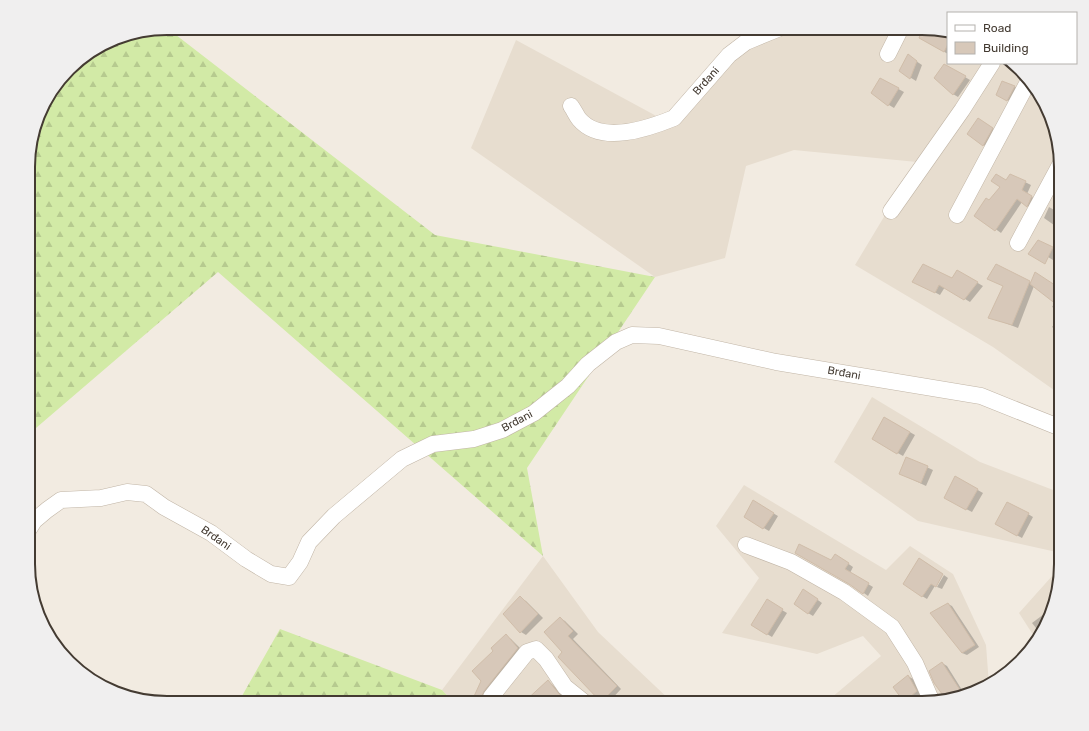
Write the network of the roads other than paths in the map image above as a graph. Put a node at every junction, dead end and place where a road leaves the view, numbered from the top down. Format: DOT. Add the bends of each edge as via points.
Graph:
graph roads {
  1 [pos="763,35"];
  2 [pos="898,35"];
  3 [pos="888,54"];
  4 [pos="991,64"];
  5 [pos="1026,86"];
  6 [pos="571,106"];
  7 [pos="1054,176"];
  8 [pos="891,212"];
  9 [pos="957,215"];
  10 [pos="1018,243"];
  11 [pos="1054,425"];
  12 [pos="35,520"];
  13 [pos="746,546"];
  14 [pos="492,696"];
  15 [pos="577,696"];
  16 [pos="929,696"];
  1 -- 6 [label="street, Brđani" via="746,42 729,55 674,118 662,123 635,131 612,133 592,130 579,119"];
  2 -- 3 [label="street"];
  4 -- 8 [label="street"];
  5 -- 9 [label="street"];
  7 -- 10 [label="street"];
  11 -- 12 [label="street, Brđani" via="981,396 776,362 659,336 632,335 616,342 588,364 568,386 534,413 502,430 474,439 433,444 402,459 334,516 309,542 290,577 271,574 211,533 146,494 127,492 101,498 61,500"];
  13 -- 16 [label="street" via="791,562 838,588 892,627 915,663"];
  14 -- 15 [label="street" via="527,652 536,649 565,687"];
}
